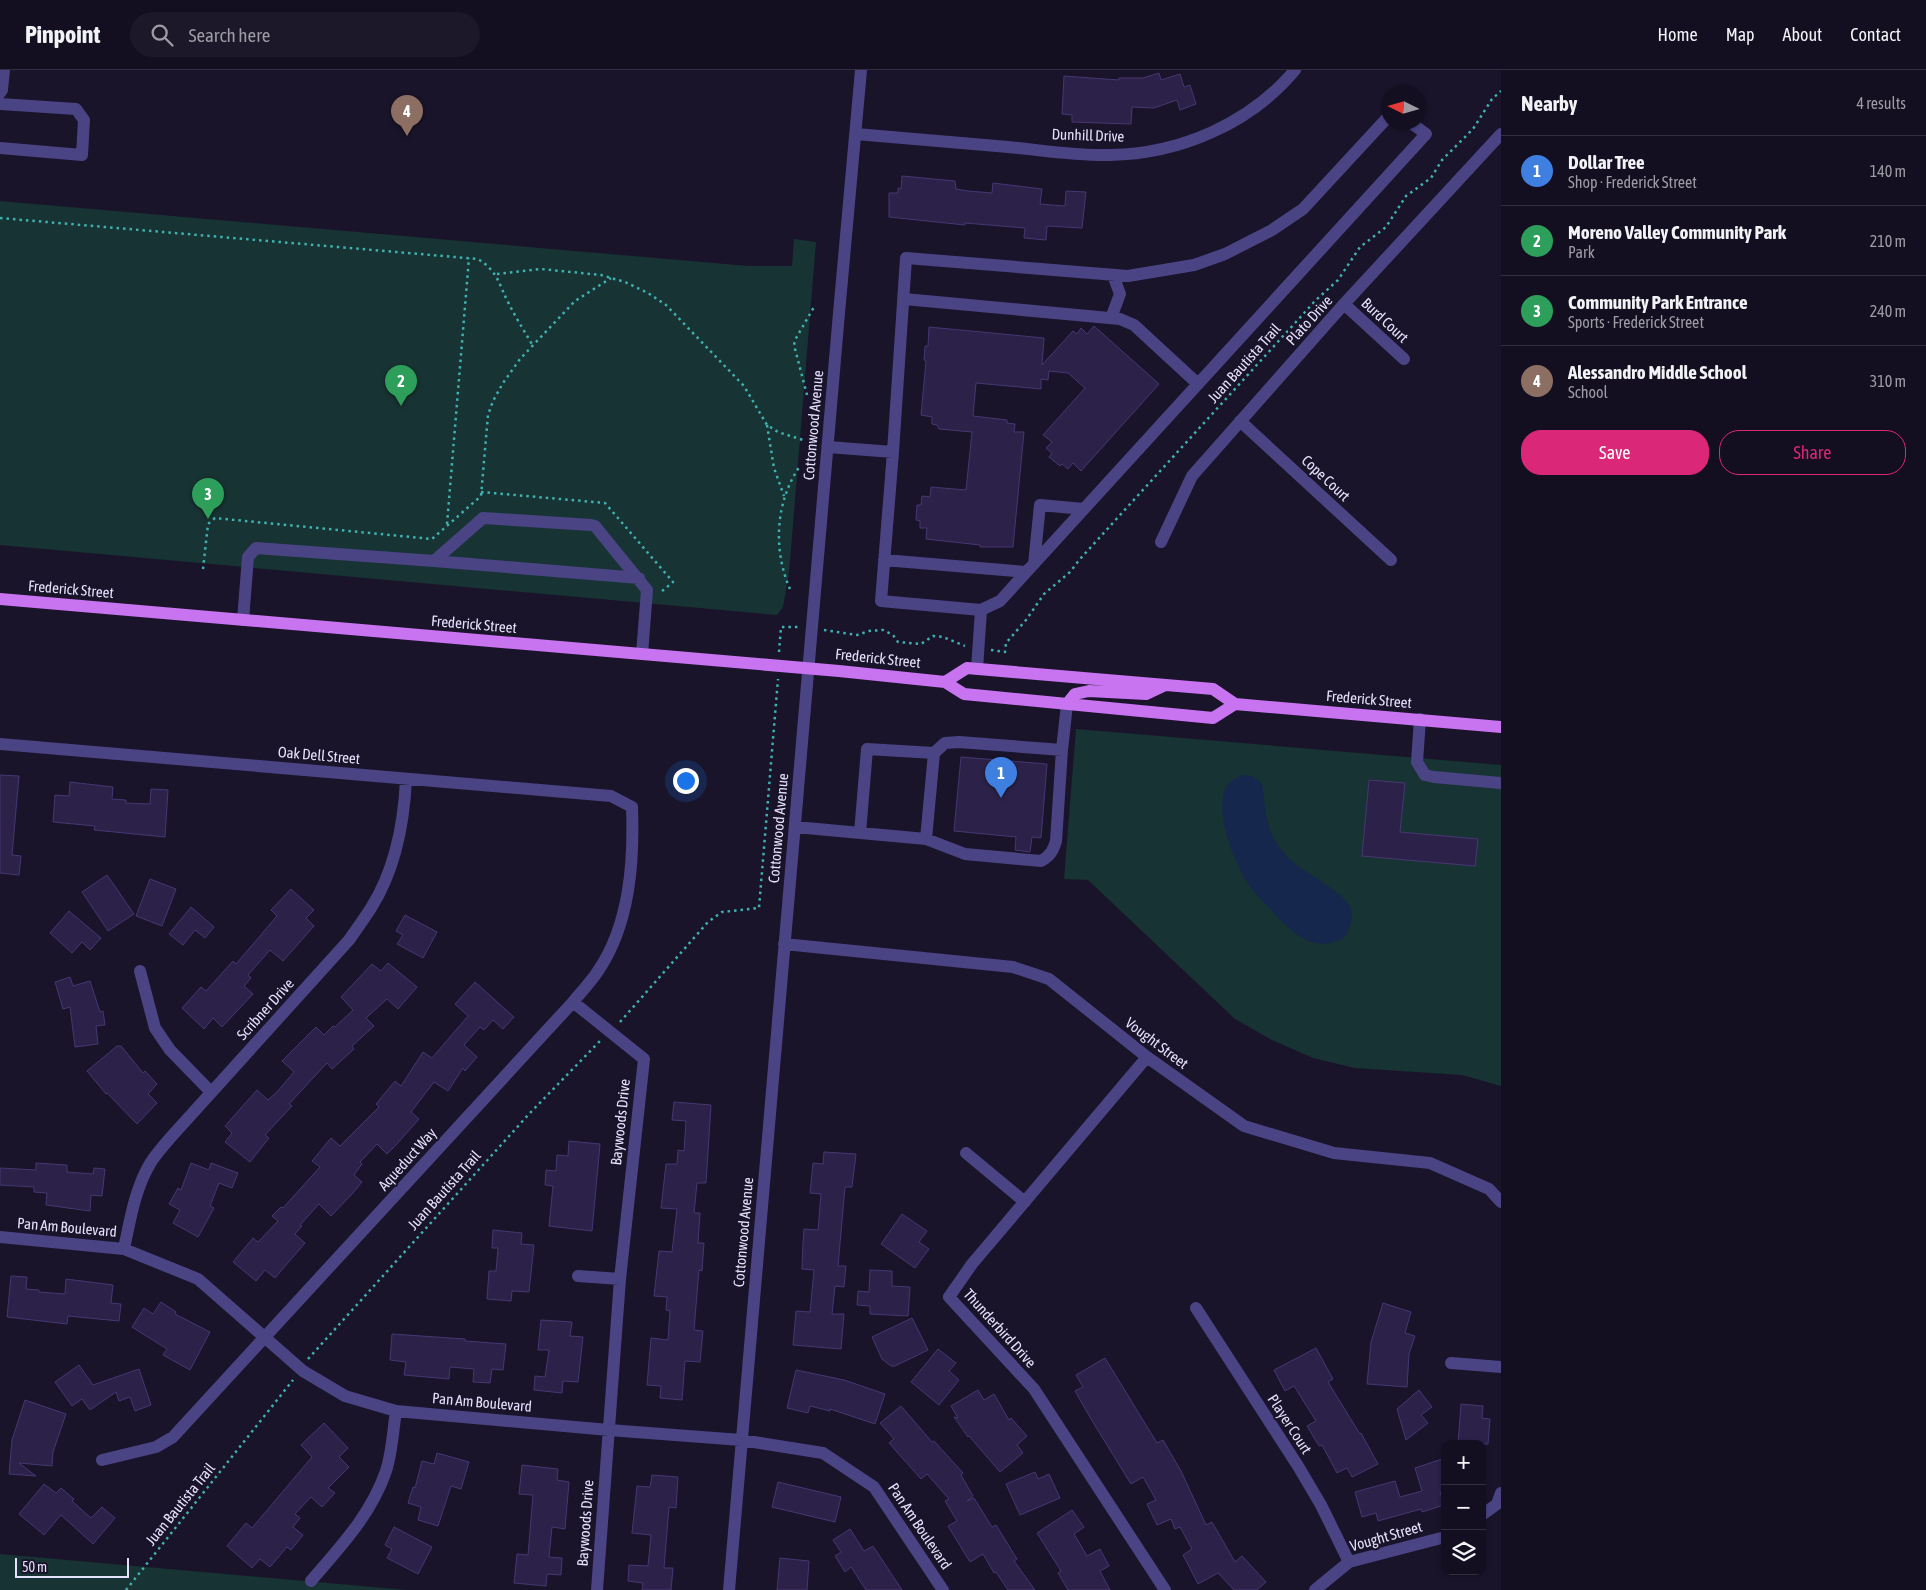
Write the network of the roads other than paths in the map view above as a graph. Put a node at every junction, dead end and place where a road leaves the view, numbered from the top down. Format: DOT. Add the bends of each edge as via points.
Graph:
graph roads {
  1 [pos="4,70"];
  2 [pos="861,70"];
  3 [pos="1295,70"];
  4 [pos="0,93"];
  5 [pos="0,104"];
  6 [pos="1381,125"];
  7 [pos="1421,130"];
  8 [pos="856,134"];
  9 [pos="1501,134"];
  10 [pos="0,148"];
  11 [pos="1113,275"];
  12 [pos="904,300"];
  13 [pos="1344,304"];
  14 [pos="1111,318"];
  15 [pos="1404,359"];
  16 [pos="1198,384"];
  17 [pos="1240,421"];
  18 [pos="828,447"];
  19 [pos="893,452"];
  20 [pos="1084,509"];
  21 [pos="1161,542"];
  22 [pos="884,560"];
  23 [pos="1391,560"];
  24 [pos="434,561"];
  25 [pos="1030,568"];
  26 [pos="638,578"];
  27 [pos="0,599"];
  28 [pos="981,610"];
  29 [pos="243,620"];
  30 [pos="642,654"];
  31 [pos="809,668"];
  32 [pos="976,669"];
  33 [pos="945,682"];
  34 [pos="1165,684"];
  35 [pos="1067,704"];
  36 [pos="1234,704"];
  37 [pos="1420,720"];
  38 [pos="1501,727"];
  39 [pos="0,744"];
  40 [pos="1062,750"];
  41 [pos="934,753"];
  42 [pos="406,779"];
  43 [pos="1501,783"];
  44 [pos="632,807"];
  45 [pos="794,827"];
  46 [pos="860,833"];
  47 [pos="926,839"];
  48 [pos="784,944"];
  49 [pos="140,971"];
  50 [pos="573,1002"];
  51 [pos="1147,1057"];
  52 [pos="210,1092"];
  53 [pos="966,1153"];
  54 [pos="1025,1202"];
  55 [pos="1501,1202"];
  56 [pos="0,1237"];
  57 [pos="124,1249"];
  58 [pos="578,1276"];
  59 [pos="620,1280"];
  60 [pos="1196,1308"];
  61 [pos="265,1338"];
  62 [pos="1450,1364"];
  63 [pos="1501,1367"];
  64 [pos="396,1411"];
  65 [pos="609,1430"];
  66 [pos="741,1440"];
  67 [pos="102,1460"];
  68 [pos="1501,1493"];
  69 [pos="1486,1512"];
  70 [pos="1441,1538"];
  71 [pos="1349,1562"];
  72 [pos="311,1581"];
  73 [pos="597,1590"];
  74 [pos="729,1590"];
  75 [pos="943,1590"];
  76 [pos="1164,1590"];
  77 [pos="1315,1590"];
  1 -- 4 [label="street"];
  2 -- 8 [label="street, Cottonwood Avenue"];
  3 -- 8 [label="street, Dunhill Drive" via="1265,100 1231,122 1196,140 1153,151 1110,155"];
  5 -- 10 [label="street" via="76,108 84,120 82,155"];
  6 -- 11 [label="street" via="1303,209 1272,230 1194,266 1128,276"];
  7 -- 16 [label="street" via="1426,134"];
  8 -- 18 [label="street, Cottonwood Avenue"];
  9 -- 13 [label="street, Plato Drive"];
  11 -- 12 [label="street" via="906,258"];
  11 -- 14 [label="street" via="1120,294"];
  12 -- 14 [label="street"];
  12 -- 19 [label="street"];
  13 -- 15 [label="street, Burd Court"];
  13 -- 17 [label="street, Plato Drive"];
  14 -- 16 [label="street" via="1134,325"];
  16 -- 20 [label="street"];
  17 -- 21 [label="street, Plato Drive" via="1192,476"];
  17 -- 23 [label="street, Cope Court"];
  18 -- 19 [label="street"];
  18 -- 31 [label="street, Cottonwood Avenue"];
  19 -- 22 [label="street"];
  20 -- 25 [label="street"];
  20 -- 25 [label="street" via="1040,506"];
  22 -- 25 [label="street"];
  22 -- 28 [label="street" via="881,601"];
  24 -- 26 [label="street"];
  24 -- 26 [label="street" via="483,518 591,525"];
  24 -- 29 [label="street" via="256,548 248,557"];
  25 -- 28 [label="street" via="1000,601"];
  26 -- 30 [label="street" via="647,590"];
  27 -- 29 [label="main road, Frederick Street"];
  28 -- 32 [label="street"];
  29 -- 30 [label="main road, Frederick Street"];
  30 -- 31 [label="main road, Frederick Street"];
  31 -- 33 [label="main road, Frederick Street"];
  31 -- 45 [label="street, Cottonwood Avenue"];
  32 -- 33 [label="main road" via="966,668"];
  32 -- 34 [label="main road"];
  33 -- 35 [label="main road, Frederick Street" via="964,694"];
  34 -- 35 [label="main road" via="1146,694 1090,691 1075,694"];
  34 -- 36 [label="main road" via="1213,688"];
  35 -- 36 [label="main road, Frederick Street" via="1213,718"];
  35 -- 40 [label="street"];
  36 -- 37 [label="main road, Frederick Street"];
  37 -- 38 [label="main road, Frederick Street"];
  37 -- 43 [label="street" via="1417,762 1425,775"];
  39 -- 42 [label="street, Oak Dell Street"];
  40 -- 41 [label="street" via="953,742 945,743"];
  40 -- 47 [label="street" via="1056,841 1052,851 1041,861 965,854"];
  41 -- 46 [label="street" via="867,748"];
  41 -- 47 [label="street"];
  42 -- 44 [label="street, Oak Dell Street" via="611,796"];
  42 -- 52 [label="street, Scribner Drive" via="399,838 372,907 349,940"];
  44 -- 50 [label="street, Aqueduct Way" via="633,841 621,925 598,971"];
  45 -- 46 [label="street"];
  45 -- 48 [label="street, Cottonwood Avenue"];
  46 -- 47 [label="street"];
  48 -- 51 [label="street, Vought Street" via="1013,967 1049,979"];
  48 -- 66 [label="street, Cottonwood Avenue"];
  49 -- 52 [label="street" via="155,1028 170,1050"];
  50 -- 59 [label="street, Baywoods Drive" via="644,1059"];
  50 -- 61 [label="street, Aqueduct Way"];
  51 -- 54 [label="street, Thunderbird Drive"];
  51 -- 55 [label="street, Vought Street" via="1244,1126 1334,1153 1430,1163 1489,1189"];
  52 -- 57 [label="street, Scribner Drive" via="151,1163 140,1186"];
  53 -- 54 [label="street"];
  54 -- 76 [label="street, Thunderbird Drive" via="972,1264 949,1297 1034,1389"];
  56 -- 57 [label="street, Pan Am Boulevard"];
  57 -- 61 [label="street, Pan Am Boulevard" via="198,1278"];
  58 -- 59 [label="street"];
  59 -- 65 [label="street, Baywoods Drive"];
  60 -- 71 [label="street, Player Court" via="1298,1466"];
  61 -- 64 [label="street, Pan Am Boulevard" via="303,1371 345,1396"];
  61 -- 67 [label="street, Aqueduct Way" via="173,1437 156,1447"];
  62 -- 63 [label="street"];
  64 -- 65 [label="street, Pan Am Boulevard"];
  64 -- 72 [label="street" via="386,1470 373,1501 360,1524"];
  65 -- 66 [label="street, Pan Am Boulevard"];
  65 -- 73 [label="street, Baywoods Drive"];
  66 -- 74 [label="street, Cottonwood Avenue"];
  66 -- 75 [label="street, Pan Am Boulevard" via="823,1453 874,1487"];
  68 -- 69 [label="street" via="1497,1504"];
  70 -- 71 [label="street, Vought Street"];
  71 -- 77 [label="street, Vought Street"];
}
